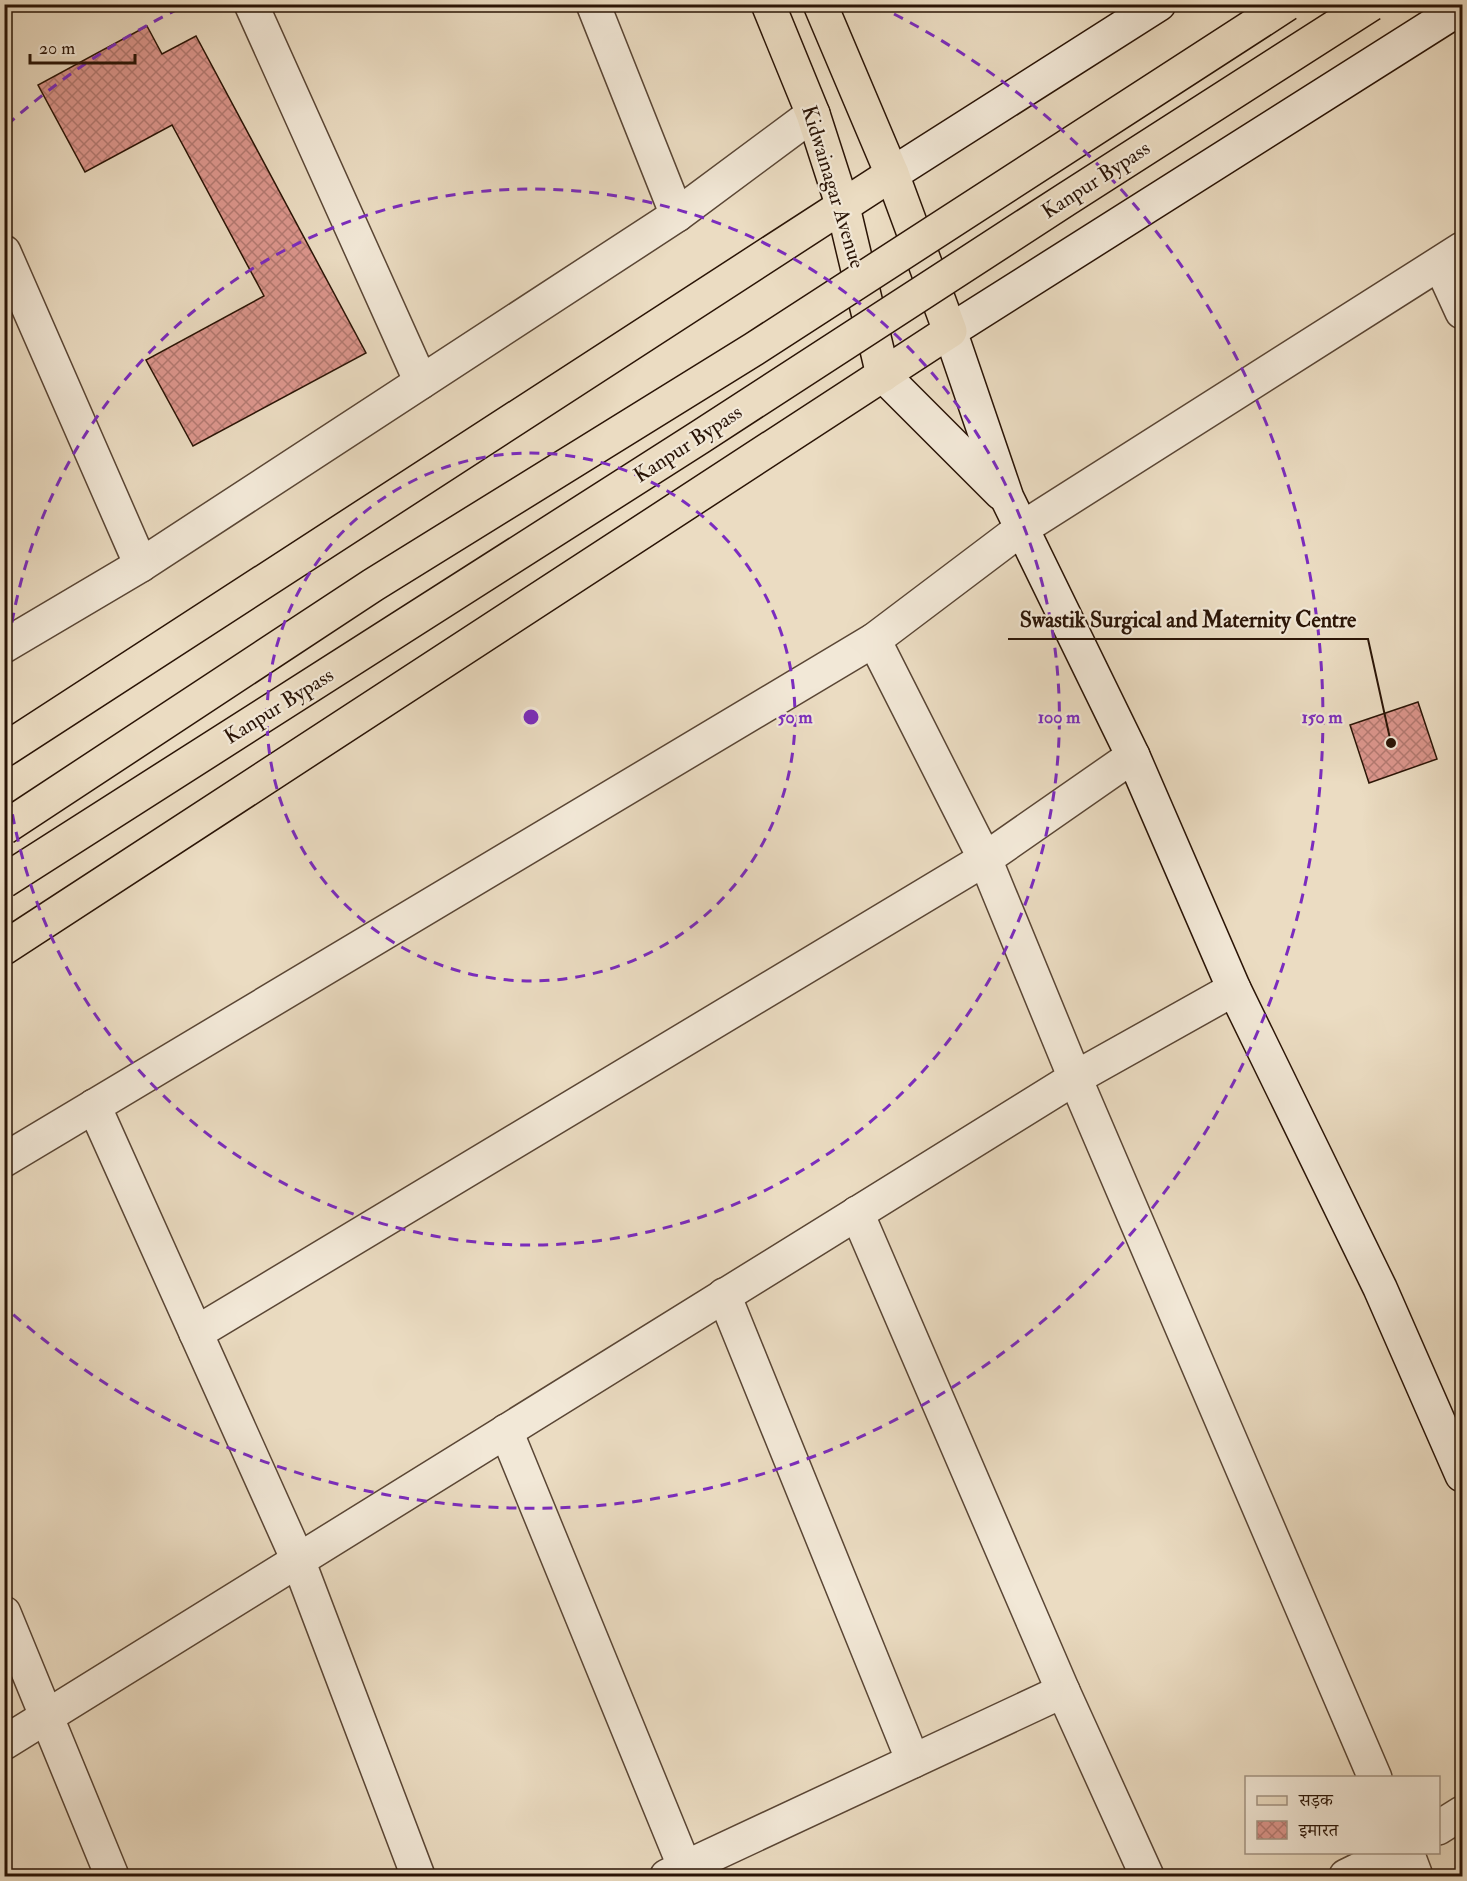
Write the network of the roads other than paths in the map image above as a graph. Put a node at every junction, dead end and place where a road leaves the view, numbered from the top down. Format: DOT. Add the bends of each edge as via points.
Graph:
graph roads {
  1 [pos="251,4"];
  2 [pos="593,4"];
  3 [pos="768,4"];
  4 [pos="820,4"];
  5 [pos="1159,4"];
  6 [pos="1287,4"];
  7 [pos="1371,4"];
  8 [pos="1462,8"];
  9 [pos="813,114"];
  10 [pos="892,174"];
  11 [pos="843,207"];
  12 [pos="677,215"];
  13 [pos="4,252"];
  14 [pos="1451,257"];
  15 [pos="1462,312"];
  16 [pos="950,331"];
  17 [pos="884,375"];
  18 [pos="421,382"];
  19 [pos="1007,498"];
  20 [pos="1021,529"];
  21 [pos="141,565"];
  22 [pos="874,640"];
  23 [pos="4,646"];
  24 [pos="4,750"];
  25 [pos="1133,756"];
  26 [pos="4,828"];
  27 [pos="985,859"];
  28 [pos="4,881"];
  29 [pos="4,948"];
  30 [pos="1234,989"];
  31 [pos="1075,1078"];
  32 [pos="94,1106"];
  33 [pos="4,1160"];
  34 [pos="857,1213"];
  35 [pos="724,1295"];
  36 [pos="196,1333"];
  37 [pos="506,1431"];
  38 [pos="1462,1475"];
  39 [pos="298,1560"];
  40 [pos="4,1613"];
  41 [pos="1063,1691"];
  42 [pos="47,1716"];
  43 [pos="4,1743"];
  44 [pos="913,1761"];
  45 [pos="1374,1776"];
  46 [pos="1462,1813"];
  47 [pos="1440,1827"];
  48 [pos="1391,1854"];
  49 [pos="1408,1854"];
  50 [pos="676,1872"];
  51 [pos="112,1876"];
  52 [pos="418,1876"];
  53 [pos="1147,1876"];
  54 [pos="1346,1876"];
  55 [pos="1416,1876"];
  1 -- 18 [label="street"];
  2 -- 12 [label="street"];
  3 -- 9 [label="main road, Kidwainagar Avenue"];
  4 -- 10 [label="main road"];
  5 -- 10 [label="street"];
  6 -- 26 [label="main road, Kanpur Bypass, bridge" via="754,349 373,585"];
  7 -- 28 [label="main road, Kanpur Bypass, bridge"];
  8 -- 16 [label="street"];
  9 -- 11 [label="main road, Kidwainagar Avenue"];
  9 -- 12 [label="street"];
  10 -- 11 [label="main road"];
  10 -- 16 [label="main road"];
  11 -- 17 [label="main road, Kidwainagar Avenue"];
  11 -- 24 [label="main road"];
  12 -- 18 [label="street"];
  13 -- 21 [label="street"];
  14 -- 15 [label="street"];
  14 -- 20 [label="street"];
  16 -- 17 [label="main road"];
  16 -- 19 [label="street"];
  17 -- 19 [label="street"];
  17 -- 29 [label="main road"];
  18 -- 21 [label="street"];
  19 -- 20 [label="street"];
  20 -- 22 [label="street"];
  20 -- 25 [label="street"];
  21 -- 23 [label="street"];
  22 -- 27 [label="street"];
  22 -- 32 [label="street"];
  25 -- 27 [label="street"];
  25 -- 30 [label="street"];
  27 -- 31 [label="street"];
  27 -- 36 [label="street"];
  30 -- 31 [label="street"];
  30 -- 38 [label="street" via="1380,1288"];
  31 -- 34 [label="street"];
  31 -- 45 [label="street"];
  32 -- 33 [label="street"];
  32 -- 36 [label="street"];
  34 -- 35 [label="street"];
  34 -- 41 [label="street"];
  35 -- 37 [label="street"];
  35 -- 44 [label="street"];
  36 -- 39 [label="street"];
  37 -- 39 [label="street"];
  37 -- 50 [label="street"];
  39 -- 42 [label="street"];
  39 -- 52 [label="street"];
  40 -- 42 [label="street"];
  41 -- 44 [label="street"];
  41 -- 53 [label="street"];
  42 -- 43 [label="street"];
  42 -- 51 [label="street"];
  44 -- 50 [label="street"];
  46 -- 47 [label="street"];
  48 -- 54 [label="street"];
  49 -- 55 [label="street"];
}
